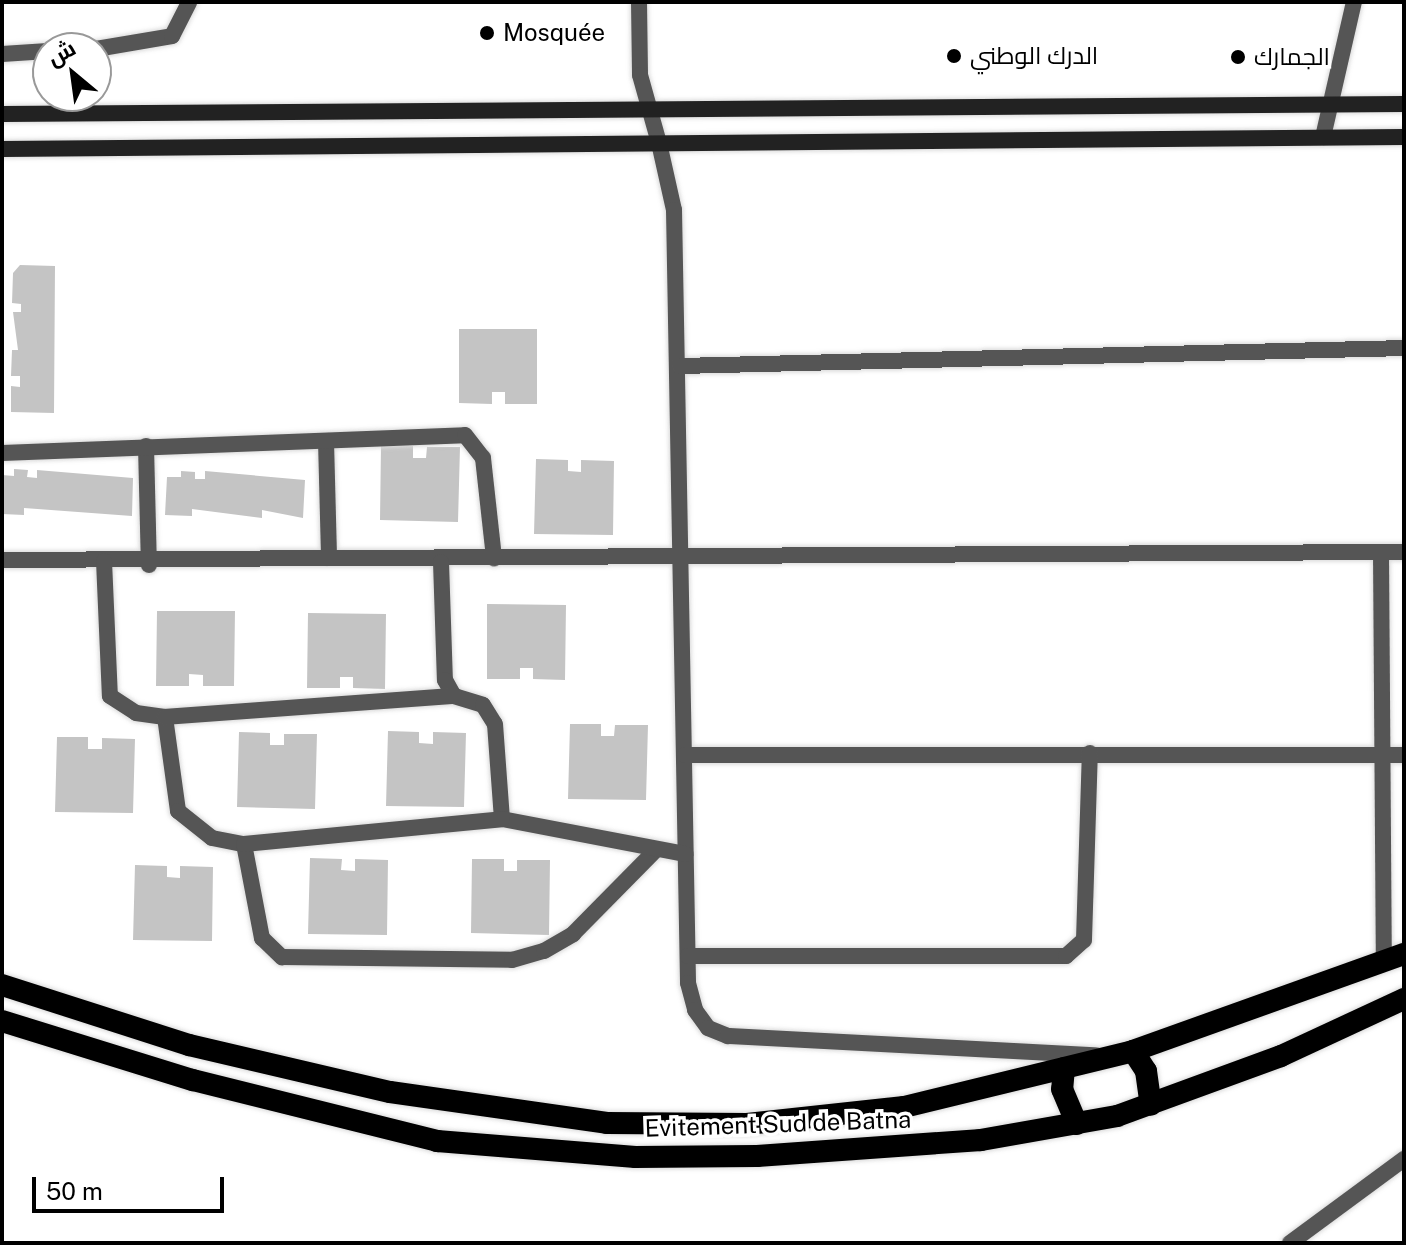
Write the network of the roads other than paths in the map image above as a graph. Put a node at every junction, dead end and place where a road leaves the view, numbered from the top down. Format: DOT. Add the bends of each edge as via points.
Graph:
graph roads {
  1 [pos="189,2"];
  2 [pos="639,2"];
  3 [pos="1354,2"];
  4 [pos="112,46"];
  5 [pos="32,52"];
  6 [pos="2,54"];
  7 [pos="1404,104"];
  8 [pos="1327,105"];
  9 [pos="649,108"];
  10 [pos="2,114"];
  11 [pos="1323,137"];
  12 [pos="1404,137"];
  13 [pos="659,143"];
  14 [pos="2,149"];
  15 [pos="1404,348"];
  16 [pos="680,366"];
  17 [pos="326,441"];
  18 [pos="146,446"];
  19 [pos="2,453"];
  20 [pos="1381,552"];
  21 [pos="1404,552"];
  22 [pos="329,558"];
  23 [pos="494,558"];
  24 [pos="684,559"];
  25 [pos="2,560"];
  26 [pos="104,561"];
  27 [pos="441,562"];
  28 [pos="149,565"];
  29 [pos="454,696"];
  30 [pos="165,717"];
  31 [pos="1090,753"];
  32 [pos="685,755"];
  33 [pos="1377,755"];
  34 [pos="1404,755"];
  35 [pos="502,819"];
  36 [pos="244,844"];
  37 [pos="654,852"];
  38 [pos="686,854"];
  39 [pos="688,956"];
  40 [pos="1394,958"];
  41 [pos="6,984"];
  42 [pos="1404,999"];
  43 [pos="2,1021"];
  44 [pos="1123,1053"];
  45 [pos="1064,1068"];
  46 [pos="1151,1105"];
  47 [pos="1077,1124"];
  48 [pos="1404,1159"];
  49 [pos="1290,1243"];
  1 -- 4 [label="street" via="172,36"];
  2 -- 9 [label="street" via="640,75"];
  3 -- 8 [label="street"];
  5 -- 6 [label="street"];
  7 -- 8 [label="main road"];
  8 -- 9 [label="main road"];
  8 -- 11 [label="street"];
  9 -- 10 [label="main road"];
  9 -- 13 [label="street"];
  11 -- 12 [label="main road"];
  11 -- 13 [label="main road"];
  13 -- 14 [label="main road"];
  13 -- 16 [label="street" via="674,210"];
  15 -- 16 [label="street"];
  16 -- 24 [label="street"];
  17 -- 18 [label="street"];
  17 -- 22 [label="street"];
  17 -- 23 [label="street" via="465,435 483,458"];
  18 -- 19 [label="street"];
  18 -- 28 [label="street"];
  20 -- 21 [label="street"];
  20 -- 24 [label="street"];
  20 -- 33 [label="street"];
  22 -- 27 [label="street"];
  22 -- 28 [label="street"];
  23 -- 24 [label="street"];
  23 -- 27 [label="street"];
  24 -- 32 [label="street"];
  25 -- 26 [label="street"];
  26 -- 28 [label="street"];
  26 -- 30 [label="street" via="110,696 136,713"];
  27 -- 29 [label="street" via="445,680"];
  29 -- 30 [label="street"];
  29 -- 35 [label="street" via="483,705 495,724"];
  30 -- 36 [label="street" via="178,811 212,838"];
  31 -- 32 [label="street"];
  31 -- 33 [label="street"];
  31 -- 39 [label="street" via="1084,940 1066,956"];
  32 -- 38 [label="street"];
  33 -- 34 [label="street"];
  33 -- 40 [label="street"];
  35 -- 36 [label="street"];
  35 -- 37 [label="street"];
  36 -- 37 [label="street" via="262,938 282,957 512,960 544,951 573,934"];
  37 -- 38 [label="street"];
  38 -- 39 [label="street"];
  39 -- 44 [label="street" via="695,1010 708,1028 728,1036"];
  40 -- 44 [label="highway, Evitement Sud de Batna"];
  41 -- 45 [label="highway, Evitement Sud de Batna" via="189,1045 390,1092 607,1123 747,1124 904,1107"];
  42 -- 46 [label="highway, Evitement Sud de Batna"];
  43 -- 47 [label="highway, Evitement Sud de Batna" via="193,1080 437,1141 635,1157 757,1156 981,1140"];
  44 -- 45 [label="highway, Evitement Sud de Batna"];
  44 -- 46 [label="highway" via="1146,1071"];
  45 -- 47 [label="highway" via="1062,1089"];
  46 -- 47 [label="highway, Evitement Sud de Batna"];
  48 -- 49 [label="street"];
}
